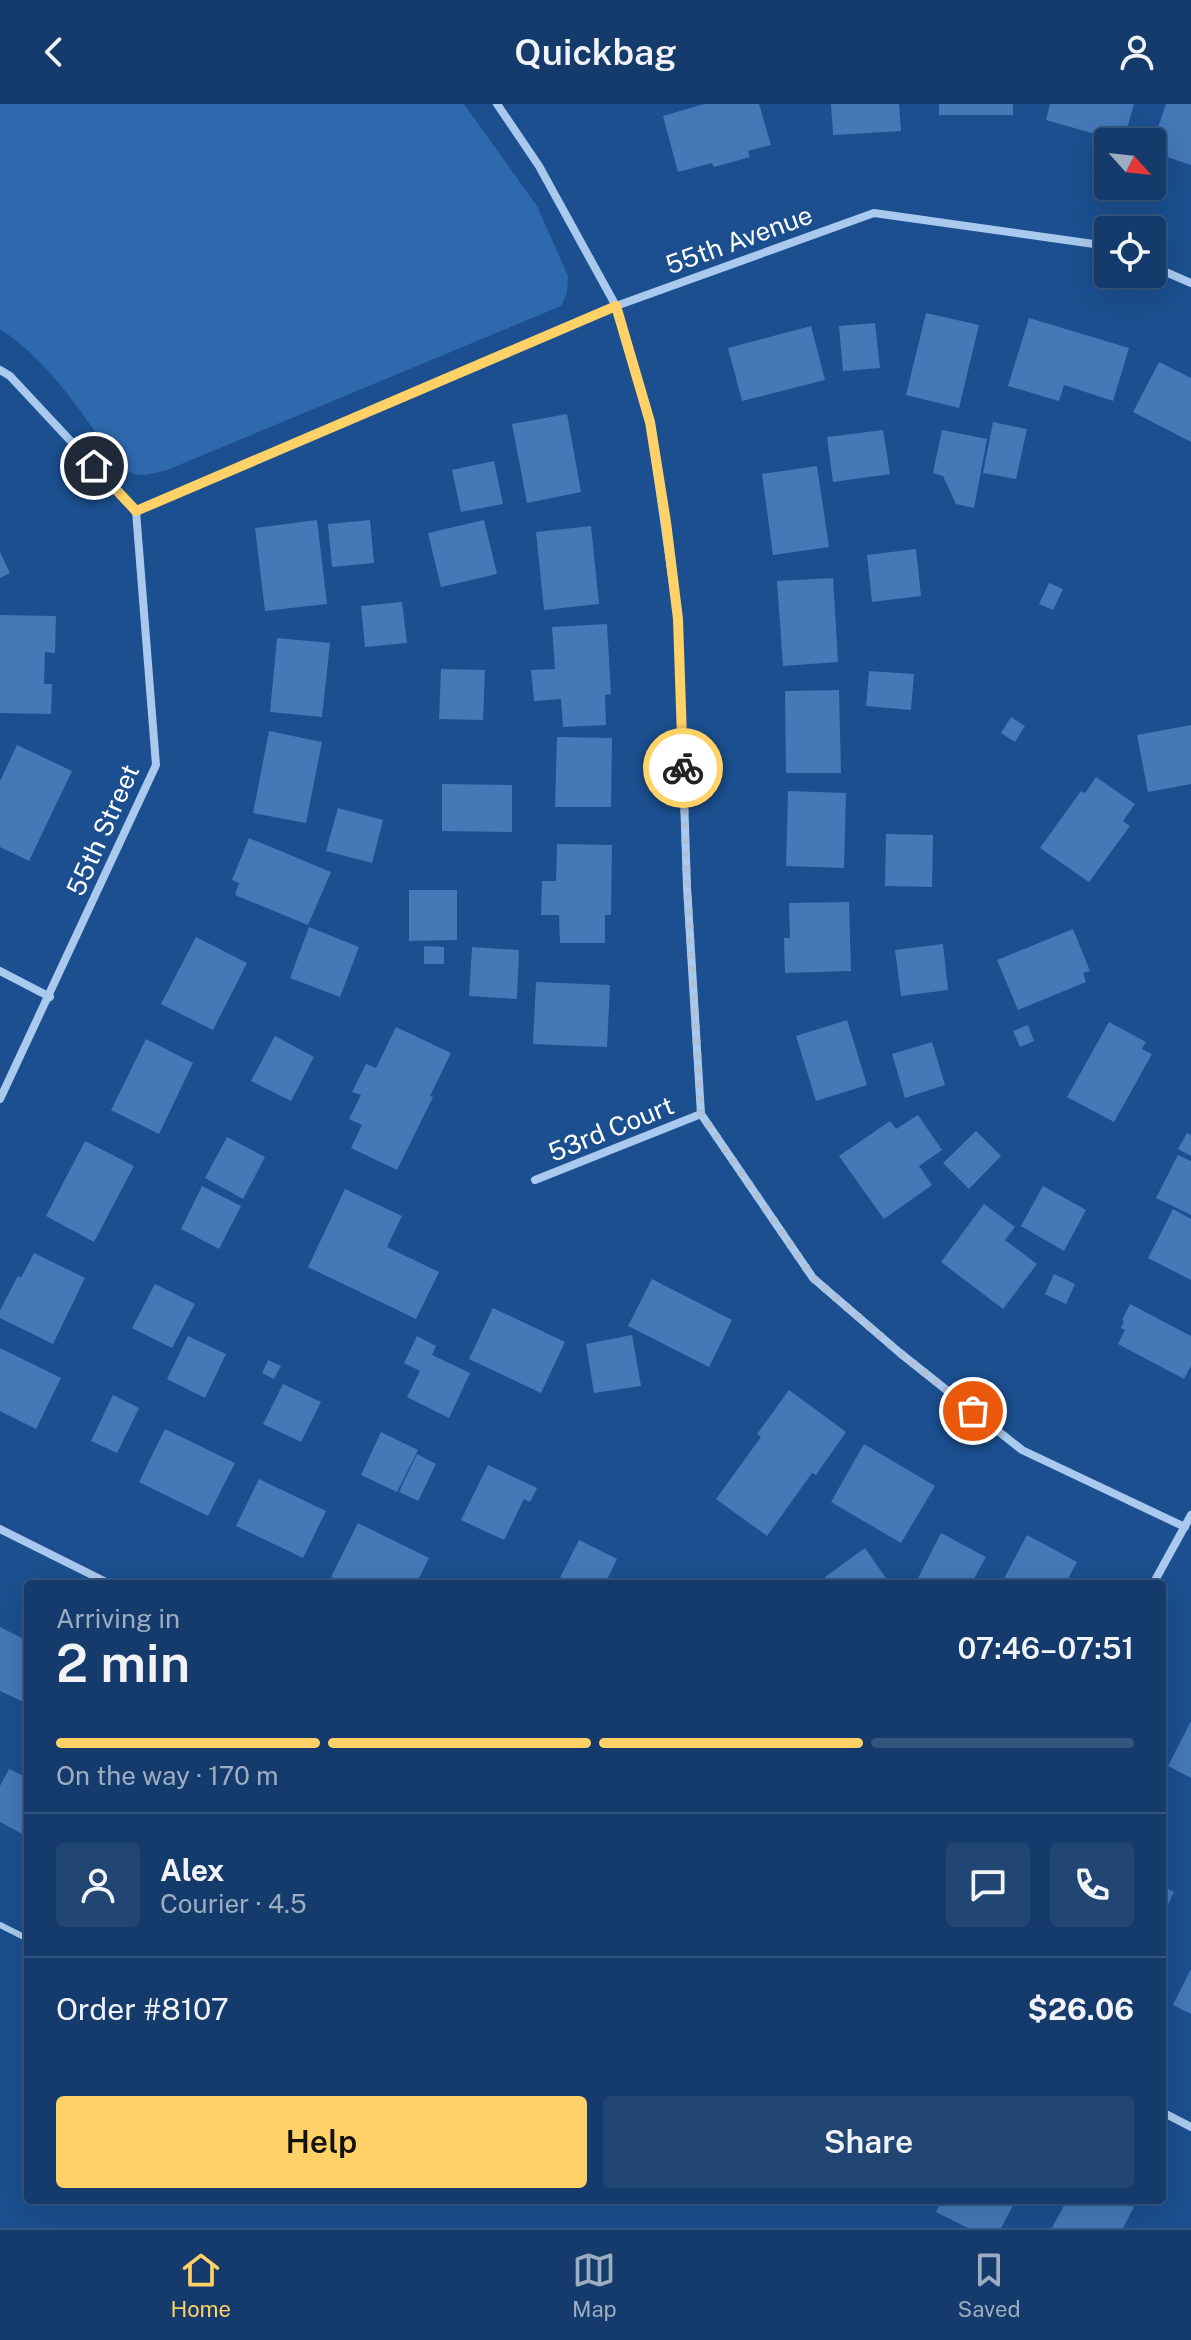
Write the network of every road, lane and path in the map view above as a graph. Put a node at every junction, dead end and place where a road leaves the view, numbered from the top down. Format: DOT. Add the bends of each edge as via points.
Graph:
graph roads {
  1 [pos="497,104"];
  2 [pos="1094,244"];
  3 [pos="1166,272"];
  4 [pos="1191,283"];
  5 [pos="616,306"];
  6 [pos="0,370"];
  7 [pos="136,511"];
  8 [pos="0,971"];
  9 [pos="50,997"];
  10 [pos="0,1099"];
  11 [pos="701,1114"];
  12 [pos="535,1180"];
  13 [pos="1191,1515"];
  14 [pos="1185,1527"];
  15 [pos="0,1529"];
  16 [pos="102,1580"];
  17 [pos="1155,1580"];
  18 [pos="0,1925"];
  19 [pos="24,1937"];
  20 [pos="1166,2114"];
  21 [pos="1191,2127"];
  1 -- 5 [label="street" via="539,166"];
  2 -- 5 [label="street, 55th Avenue" via="874,213"];
  3 -- 4 [label="street"];
  5 -- 7 [label="street, 55th Avenue"];
  5 -- 11 [label="street" via="650,422 678,619"];
  6 -- 7 [label="street"];
  7 -- 9 [label="street, 55th Street" via="156,765"];
  8 -- 9 [label="street"];
  9 -- 10 [label="street, 55th Street"];
  11 -- 12 [label="street, 53rd Court"];
  11 -- 14 [label="street" via="813,1278 900,1353 1022,1450"];
  13 -- 14 [label="street"];
  14 -- 17 [label="street"];
  15 -- 16 [label="street"];
  18 -- 19 [label="lane"];
  20 -- 21 [label="street"];
}
